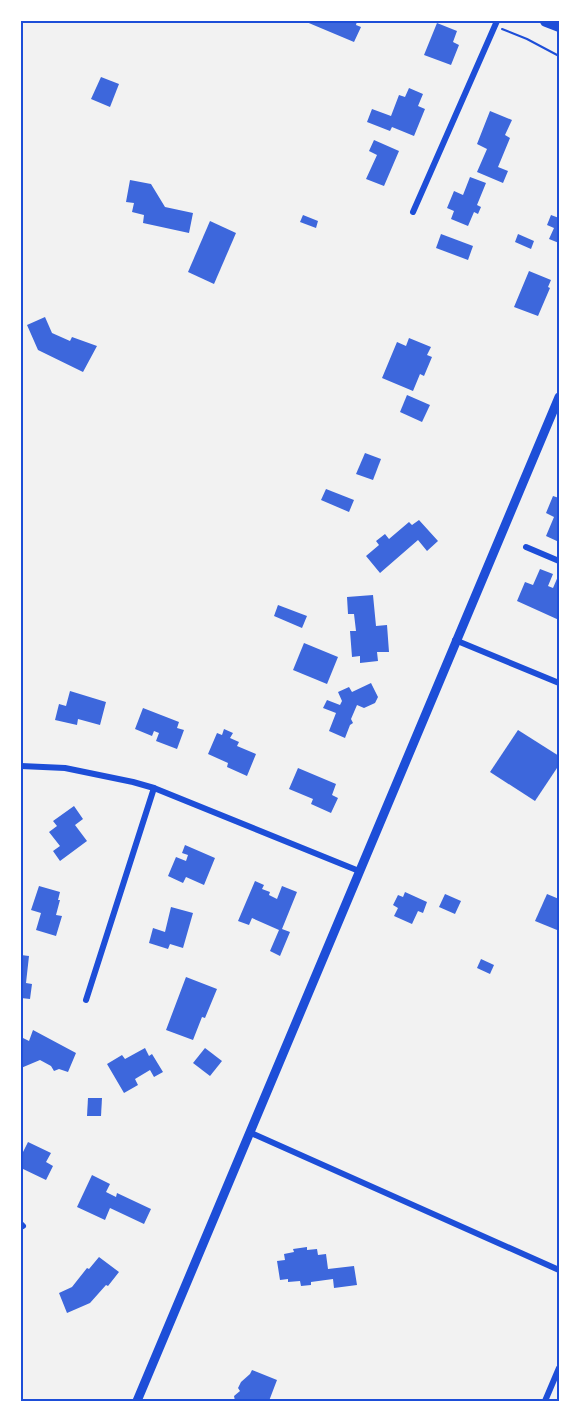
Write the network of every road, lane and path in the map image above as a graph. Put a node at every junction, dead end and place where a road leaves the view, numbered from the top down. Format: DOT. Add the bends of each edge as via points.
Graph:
graph roads {
  1 [pos="497,21"];
  2 [pos="546,21"];
  3 [pos="559,27"];
  4 [pos="509,32"];
  5 [pos="559,56"];
  6 [pos="413,212"];
  7 [pos="558,402"];
  8 [pos="526,547"];
  9 [pos="559,561"];
  10 [pos="455,640"];
  11 [pos="559,683"];
  12 [pos="21,766"];
  13 [pos="154,788"];
  14 [pos="359,871"];
  15 [pos="86,1000"];
  16 [pos="249,1132"];
  17 [pos="559,1270"];
  18 [pos="559,1368"];
  19 [pos="137,1401"];
  20 [pos="545,1401"];
  1 -- 6 [label="street"];
  2 -- 3 [label="main road"];
  4 -- 5 [label="path"];
  7 -- 10 [label="street"];
  8 -- 9 [label="street"];
  10 -- 11 [label="street"];
  10 -- 14 [label="street"];
  12 -- 13 [label="street" via="65,768"];
  13 -- 14 [label="street"];
  13 -- 15 [label="street"];
  14 -- 16 [label="street"];
  16 -- 17 [label="street"];
  16 -- 19 [label="street"];
  18 -- 20 [label="street"];
}
